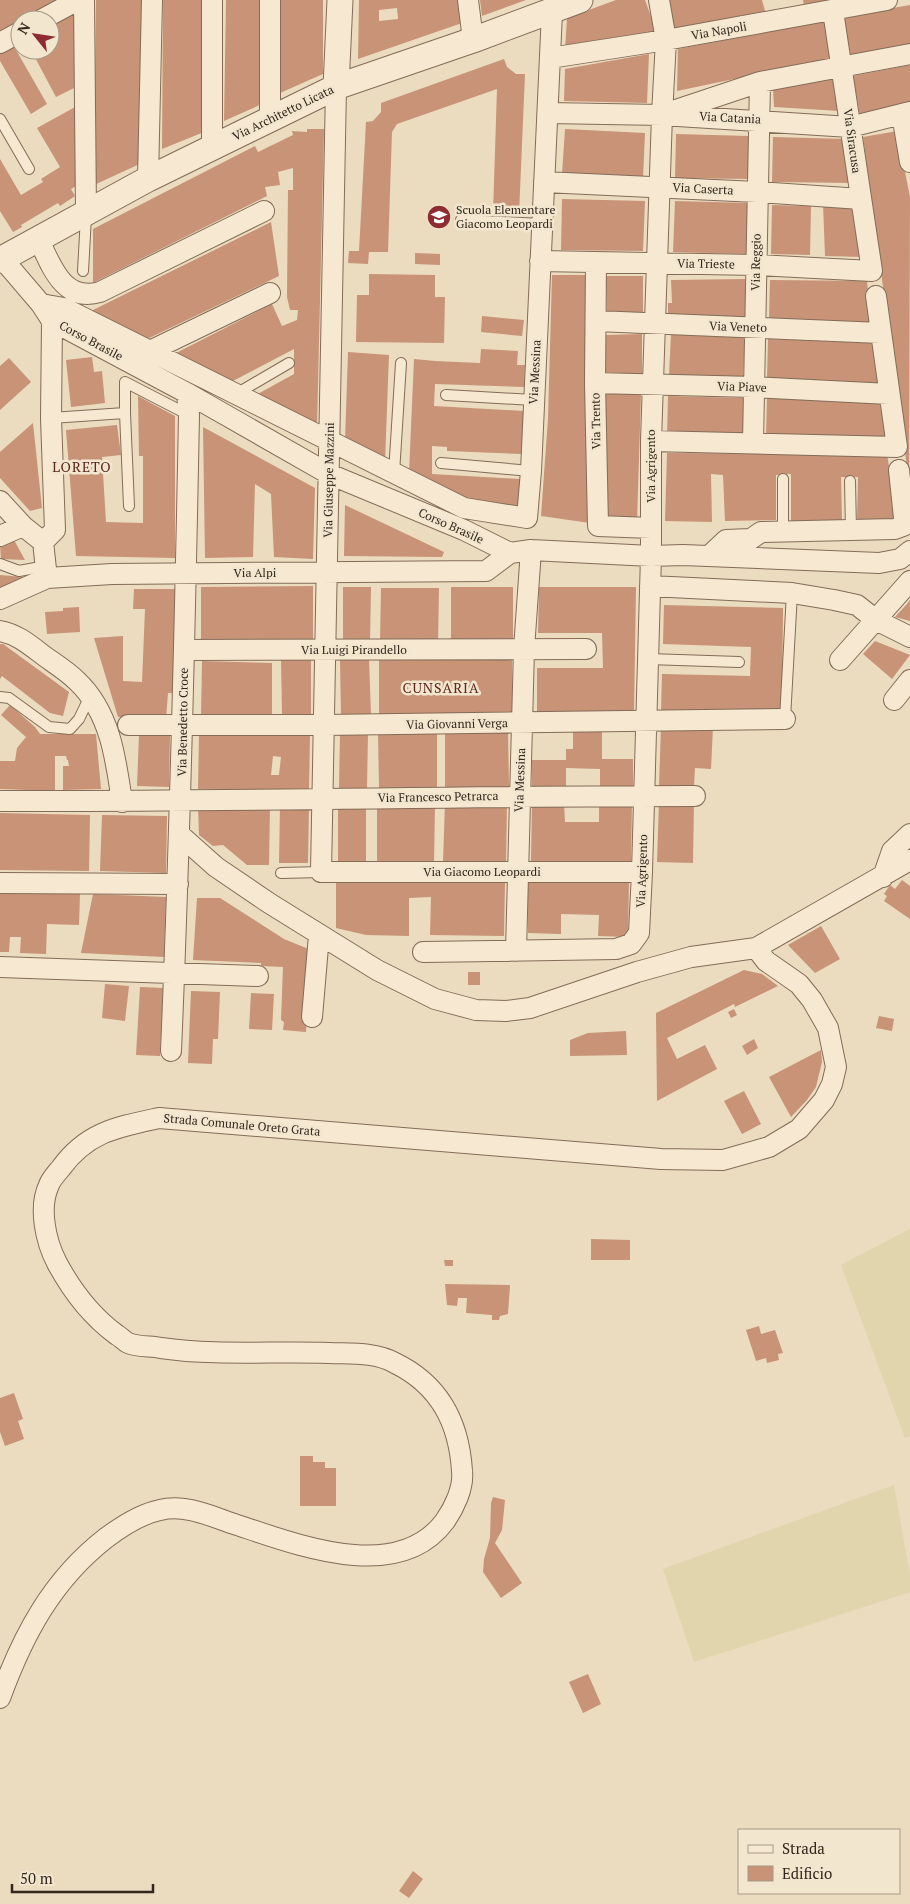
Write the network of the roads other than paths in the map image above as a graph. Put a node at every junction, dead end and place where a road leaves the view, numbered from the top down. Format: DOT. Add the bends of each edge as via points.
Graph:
graph roads {
  1 [pos="78,0"];
  2 [pos="84,0"];
  3 [pos="152,0"];
  4 [pos="212,0"];
  5 [pos="270,0"];
  6 [pos="340,0"];
  7 [pos="468,0"];
  8 [pos="580,0"];
  9 [pos="659,0"];
  10 [pos="887,0"];
  11 [pos="60,10"];
  12 [pos="539,10"];
  13 [pos="833,11"];
  14 [pos="473,40"];
  15 [pos="666,40"];
  16 [pos="910,54"];
  17 [pos="550,58"];
  18 [pos="842,67"];
  19 [pos="760,82"];
  20 [pos="336,88"];
  21 [pos="548,113"];
  22 [pos="906,113"];
  23 [pos="662,115"];
  24 [pos="0,119"];
  25 [pos="270,119"];
  26 [pos="758,120"];
  27 [pos="850,127"];
  28 [pos="212,147"];
  29 [pos="910,162"];
  30 [pos="29,169"];
  31 [pos="148,179"];
  32 [pos="544,182"];
  33 [pos="660,187"];
  34 [pos="757,192"];
  35 [pos="861,199"];
  36 [pos="264,211"];
  37 [pos="86,212"];
  38 [pos="461,220"];
  39 [pos="542,224"];
  40 [pos="38,238"];
  41 [pos="1,258"];
  42 [pos="540,260"];
  43 [pos="596,262"];
  44 [pos="657,263"];
  45 [pos="756,265"];
  46 [pos="83,271"];
  47 [pos="872,271"];
  48 [pos="270,293"];
  49 [pos="876,296"];
  50 [pos="41,304"];
  51 [pos="52,321"];
  52 [pos="596,321"];
  53 [pos="655,323"];
  54 [pos="755,327"];
  55 [pos="881,333"];
  56 [pos="150,351"];
  57 [pos="289,363"];
  58 [pos="401,363"];
  59 [pos="595,382"];
  60 [pos="653,385"];
  61 [pos="754,387"];
  62 [pos="187,393"];
  63 [pos="235,394"];
  64 [pos="889,394"];
  65 [pos="446,395"];
  66 [pos="534,400"];
  67 [pos="124,413"];
  68 [pos="189,415"];
  69 [pos="51,418"];
  70 [pos="329,441"];
  71 [pos="651,442"];
  72 [pos="753,443"];
  73 [pos="441,463"];
  74 [pos="899,470"];
  75 [pos="531,471"];
  76 [pos="394,473"];
  77 [pos="329,474"];
  78 [pos="783,479"];
  79 [pos="850,481"];
  80 [pos="0,501"];
  81 [pos="130,506"];
  82 [pos="23,526"];
  83 [pos="651,528"];
  84 [pos="851,531"];
  85 [pos="783,532"];
  86 [pos="0,536"];
  87 [pos="44,542"];
  88 [pos="531,550"];
  89 [pos="910,552"];
  90 [pos="510,553"];
  91 [pos="651,556"];
  92 [pos="709,556"];
  93 [pos="0,564"];
  94 [pos="47,572"];
  95 [pos="327,572"];
  96 [pos="186,573"];
  97 [pos="910,581"];
  98 [pos="650,586"];
  99 [pos="792,593"];
  100 [pos="0,599"];
  101 [pos="876,620"];
  102 [pos="0,631"];
  103 [pos="910,637"];
  104 [pos="524,649"];
  105 [pos="586,649"];
  106 [pos="184,650"];
  107 [pos="325,650"];
  108 [pos="648,659"];
  109 [pos="840,660"];
  110 [pos="739,662"];
  111 [pos="910,680"];
  112 [pos="90,695"];
  113 [pos="0,697"];
  114 [pos="894,700"];
  115 [pos="785,719"];
  116 [pos="646,721"];
  117 [pos="522,723"];
  118 [pos="128,725"];
  119 [pos="324,725"];
  120 [pos="182,726"];
  121 [pos="520,796"];
  122 [pos="644,796"];
  123 [pos="695,796"];
  124 [pos="322,798"];
  125 [pos="0,801"];
  126 [pos="181,801"];
  127 [pos="122,802"];
  128 [pos="910,834"];
  129 [pos="180,835"];
  130 [pos="910,860"];
  131 [pos="321,872"];
  132 [pos="518,872"];
  133 [pos="642,872"];
  134 [pos="281,873"];
  135 [pos="883,877"];
  136 [pos="0,883"];
  137 [pos="178,884"];
  138 [pos="319,935"];
  139 [pos="756,948"];
  140 [pos="516,951"];
  141 [pos="423,952"];
  142 [pos="0,967"];
  143 [pos="175,972"];
  144 [pos="258,976"];
  145 [pos="312,1017"];
  146 [pos="172,1050"];
  147 [pos="0,1698"];
  1 -- 11 [label="street"];
  2 -- 37 [label="street"];
  3 -- 31 [label="street"];
  4 -- 28 [label="street"];
  5 -- 25 [label="street"];
  6 -- 20 [label="street"];
  7 -- 14 [label="street"];
  8 -- 12 [label="street, Via Architetto Licata"];
  9 -- 15 [label="street, Via Agrigento"];
  10 -- 13 [label="street, Via Napoli"];
  12 -- 14 [label="street, Via Architetto Licata"];
  12 -- 17 [label="street, Via Messina"];
  13 -- 15 [label="street, Via Napoli"];
  13 -- 18 [label="street, Via Siracusa"];
  14 -- 20 [label="street, Via Architetto Licata"];
  15 -- 17 [label="street, Via Napoli"];
  15 -- 23 [label="street, Via Agrigento"];
  16 -- 18 [label="street"];
  17 -- 21 [label="street, Via Messina"];
  18 -- 19 [label="street"];
  18 -- 27 [label="street, Via Siracusa"];
  19 -- 23 [label="street"];
  19 -- 26 [label="street, Via Reggio"];
  20 -- 25 [label="street, Via Architetto Licata"];
  20 -- 70 [label="street, Via Giuseppe Mazzini"];
  21 -- 23 [label="street, Via Catania"];
  21 -- 32 [label="street, Via Messina"];
  22 -- 27 [label="street, Via Catania"];
  22 -- 29 [label="street"];
  23 -- 26 [label="street, Via Catania"];
  23 -- 33 [label="street, Via Agrigento"];
  24 -- 30 [label="lane"];
  25 -- 28 [label="street, Via Architetto Licata"];
  26 -- 27 [label="street, Via Catania"];
  26 -- 34 [label="street, Via Reggio"];
  27 -- 35 [label="street, Via Siracusa"];
  28 -- 31 [label="street, Via Architetto Licata"];
  31 -- 37 [label="street, Via Architetto Licata"];
  32 -- 33 [label="street, Via Caserta"];
  32 -- 39 [label="street, Via Messina"];
  33 -- 34 [label="street, Via Caserta"];
  33 -- 44 [label="street, Via Agrigento"];
  34 -- 35 [label="street, Via Caserta"];
  34 -- 45 [label="street, Via Reggio"];
  35 -- 47 [label="street, Via Siracusa"];
  36 -- 40 [label="street" via="91,295 70,289 61,282"];
  37 -- 40 [label="street, Via Architetto Licata"];
  37 -- 46 [label="lane"];
  38 -- 39 [label="lane"];
  39 -- 42 [label="street, Via Messina"];
  40 -- 41 [label="street, Via Architetto Licata"];
  41 -- 50 [label="street, Corso Brasile"];
  42 -- 43 [label="street, Via Trieste"];
  42 -- 66 [label="street, Via Messina"];
  43 -- 44 [label="street, Via Trieste"];
  43 -- 52 [label="street, Via Trento"];
  44 -- 45 [label="street, Via Trieste"];
  44 -- 53 [label="street, Via Agrigento"];
  45 -- 47 [label="street, Via Trieste"];
  45 -- 54 [label="street, Via Reggio"];
  48 -- 56 [label="street"];
  49 -- 55 [label="street"];
  50 -- 51 [label="street, Corso Brasile"];
  50 -- 56 [label="street, Corso Brasile" via="64,308"];
  51 -- 62 [label="street, Corso Brasile"];
  51 -- 69 [label="street"];
  52 -- 53 [label="street, Via Veneto"];
  52 -- 59 [label="street, Via Trento"];
  53 -- 54 [label="street, Via Veneto"];
  53 -- 60 [label="street, Via Agrigento"];
  54 -- 55 [label="street, Via Veneto"];
  54 -- 61 [label="street, Via Reggio"];
  55 -- 64 [label="street"];
  56 -- 63 [label="street, Corso Brasile"];
  57 -- 63 [label="lane"];
  58 -- 76 [label="lane"];
  59 -- 60 [label="street, Via Piave"];
  59 -- 83 [label="street, Via Trento" via="598,526"];
  60 -- 61 [label="street, Via Piave"];
  60 -- 71 [label="street, Via Agrigento"];
  61 -- 64 [label="street, Via Piave"];
  61 -- 72 [label="street, Via Reggio"];
  62 -- 68 [label="street, Via Benedetto Croce"];
  62 -- 77 [label="street, Corso Brasile"];
  63 -- 70 [label="street, Corso Brasile"];
  64 -- 72 [label="street" via="897,447"];
  65 -- 66 [label="lane"];
  66 -- 75 [label="street, Via Messina"];
  67 -- 68 [label="lane" via="125,382"];
  67 -- 69 [label="lane"];
  67 -- 81 [label="lane"];
  68 -- 96 [label="street, Via Benedetto Croce"];
  69 -- 87 [label="street" via="55,530"];
  70 -- 76 [label="street, Via Messina"];
  70 -- 77 [label="street, Via Giuseppe Mazzini"];
  71 -- 72 [label="street"];
  71 -- 83 [label="street, Via Agrigento"];
  73 -- 75 [label="lane"];
  74 -- 84 [label="street" via="903,526"];
  75 -- 76 [label="street, Via Messina" via="527,518 464,508"];
  77 -- 90 [label="street, Corso Brasile" via="464,530"];
  77 -- 95 [label="street, Via Giuseppe Mazzini"];
  78 -- 85 [label="lane"];
  79 -- 84 [label="lane"];
  80 -- 82 [label="street"];
  82 -- 86 [label="street"];
  82 -- 87 [label="street"];
  83 -- 91 [label="street, Via Agrigento"];
  84 -- 85 [label="street"];
  85 -- 92 [label="street" via="761,532 751,539 726,540"];
  87 -- 94 [label="street"];
  88 -- 90 [label="street"];
  88 -- 91 [label="street"];
  88 -- 104 [label="street, Via Messina"];
  89 -- 92 [label="street" via="900,559 879,563"];
  90 -- 95 [label="street, Via Alpi" via="486,570"];
  91 -- 92 [label="street"];
  91 -- 98 [label="street, Via Agrigento"];
  93 -- 94 [label="lane" via="19,570"];
  94 -- 96 [label="street, Via Alpi"];
  94 -- 100 [label="street, Via Alpi"];
  95 -- 96 [label="street, Via Alpi"];
  95 -- 107 [label="street, Via Giuseppe Mazzini"];
  96 -- 106 [label="street, Via Benedetto Croce"];
  97 -- 101 [label="street"];
  98 -- 99 [label="street"];
  98 -- 108 [label="street, Via Agrigento"];
  99 -- 101 [label="street" via="857,605"];
  99 -- 115 [label="lane"];
  101 -- 103 [label="street"];
  101 -- 109 [label="street"];
  102 -- 112 [label="street" via="26,642 77,680"];
  104 -- 105 [label="street, Via Luigi Pirandello"];
  104 -- 107 [label="street, Via Luigi Pirandello"];
  104 -- 117 [label="street, Via Messina"];
  106 -- 107 [label="street, Via Luigi Pirandello"];
  106 -- 120 [label="street, Via Benedetto Croce"];
  107 -- 119 [label="street, Via Giuseppe Mazzini"];
  108 -- 110 [label="lane"];
  108 -- 116 [label="street, Via Agrigento"];
  111 -- 114 [label="street"];
  112 -- 113 [label="lane" via="79,719 70,729 49,727 9,698"];
  112 -- 127 [label="street" via="97,704 115,753"];
  115 -- 116 [label="street, Via Giovanni Verga"];
  116 -- 117 [label="street, Via Giovanni Verga"];
  116 -- 122 [label="street, Via Agrigento"];
  117 -- 119 [label="street, Via Giovanni Verga"];
  117 -- 121 [label="street, Via Messina"];
  118 -- 120 [label="street, Via Giovanni Verga"];
  119 -- 120 [label="street, Via Giovanni Verga"];
  119 -- 124 [label="street, Via Giuseppe Mazzini"];
  120 -- 126 [label="street, Via Benedetto Croce"];
  121 -- 122 [label="street, Via Francesco Petrarca"];
  121 -- 124 [label="street, Via Francesco Petrarca"];
  121 -- 132 [label="street, Via Messina"];
  122 -- 123 [label="street, Via Francesco Petrarca"];
  122 -- 133 [label="street, Via Agrigento"];
  124 -- 126 [label="street, Via Francesco Petrarca"];
  124 -- 131 [label="street, Via Giuseppe Mazzini"];
  125 -- 127 [label="street, Via Francesco Petrarca"];
  126 -- 127 [label="street, Via Francesco Petrarca"];
  126 -- 129 [label="street, Via Benedetto Croce"];
  128 -- 135 [label="street" via="892,851"];
  129 -- 137 [label="street, Via Benedetto Croce"];
  129 -- 138 [label="street" via="216,867"];
  130 -- 135 [label="street"];
  131 -- 132 [label="street, Via Giacomo Leopardi"];
  131 -- 134 [label="lane"];
  132 -- 133 [label="street, Via Giacomo Leopardi"];
  132 -- 140 [label="street, Via Messina"];
  133 -- 140 [label="street, Via Agrigento" via="639,934 631,944 616,949"];
  135 -- 139 [label="street"];
  136 -- 137 [label="street"];
  137 -- 143 [label="street, Via Benedetto Croce"];
  138 -- 139 [label="street" via="377,970 435,999 476,1010 506,1011 530,1008 691,957"];
  138 -- 145 [label="street"];
  139 -- 147 [label="street, Strada Comunale Oreto Grata" via="766,961 799,984 812,1000 828,1028 836,1067 832,1084 812,1116 799,1129 769,1148 723,1160 661,1160 159,1118 112,1128 92,1137 71,1154 48,1185 44,1206 46,1229 49,1246 74,1292 100,1322 128,1343 192,1352 376,1355 393,1361 413,1373 439,1397 457,1434 463,1475 450,1513 435,1534 414,1547 381,1555 319,1550 190,1509 162,1509 143,1516 98,1544 60,1582 14,1659"];
  140 -- 141 [label="street"];
  142 -- 143 [label="street"];
  143 -- 144 [label="street"];
  143 -- 146 [label="street, Via Benedetto Croce"];
}
